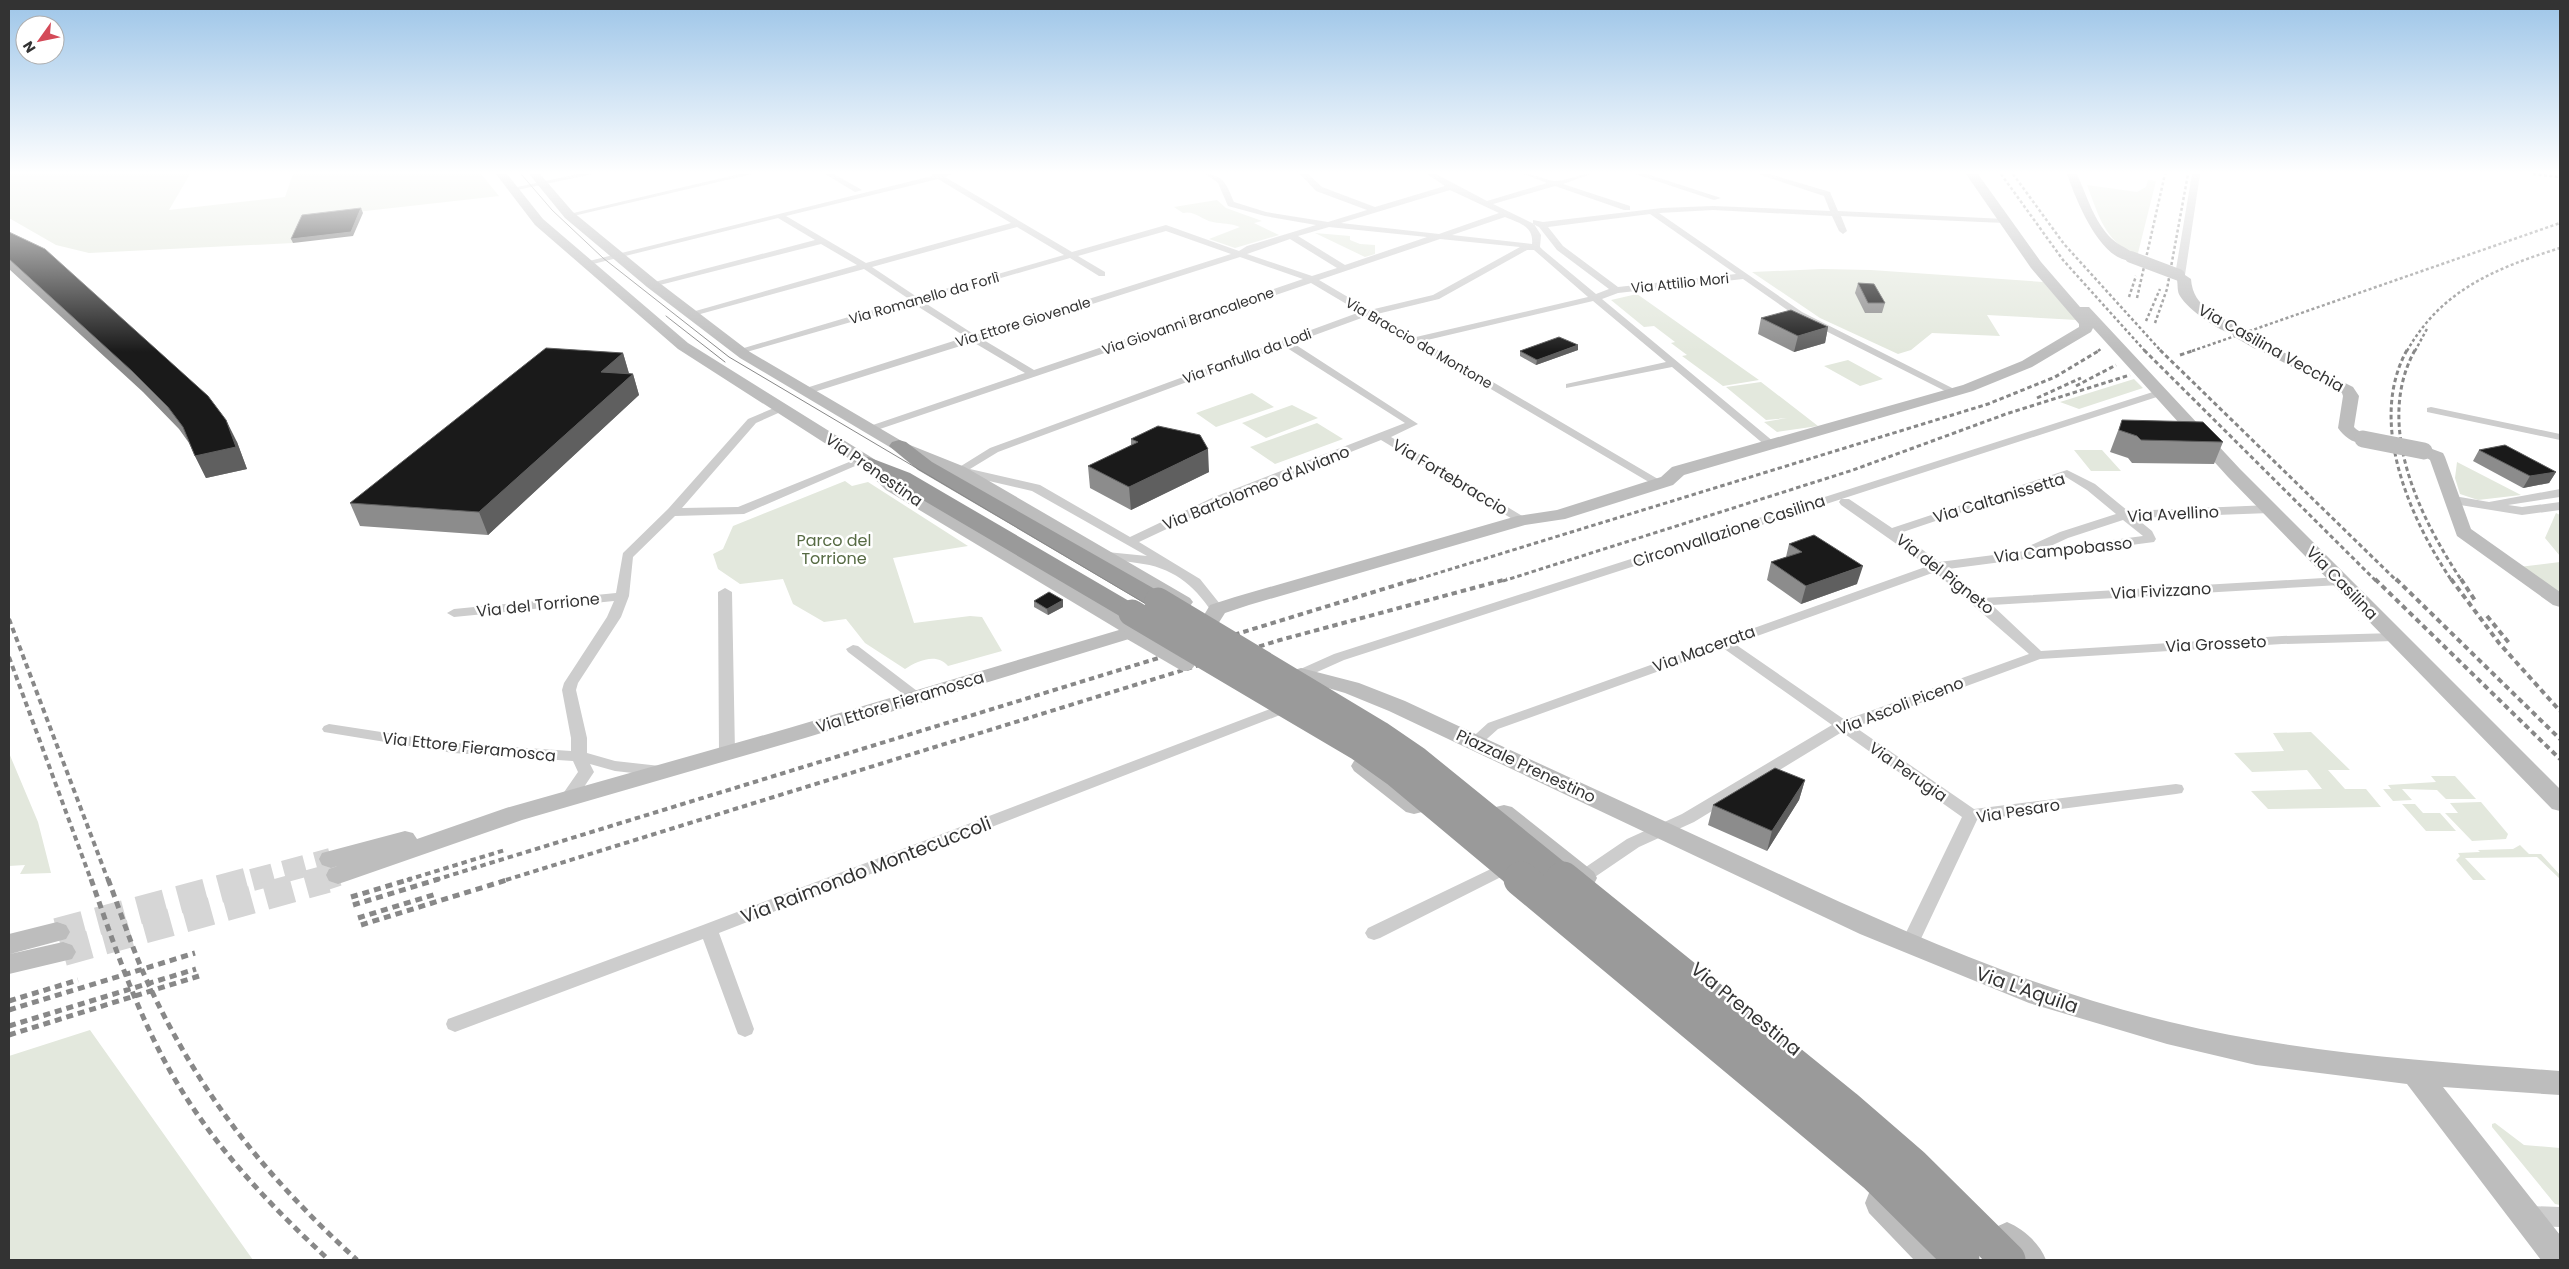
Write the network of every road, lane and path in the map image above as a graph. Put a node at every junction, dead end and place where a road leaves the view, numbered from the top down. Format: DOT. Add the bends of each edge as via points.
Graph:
graph roads {
  1 [pos="552,233"];
  2 [pos="591,233"];
  3 [pos="708,233"];
  4 [pos="810,233"];
  5 [pos="984,233"];
  6 [pos="1033,233"];
  7 [pos="1148,233"];
  8 [pos="1181,233"];
  9 [pos="1302,233"];
  10 [pos="1404,233"];
  11 [pos="1449,233"];
  12 [pos="1536,233"];
  13 [pos="1548,233"];
  14 [pos="1683,233"];
  15 [pos="2013,233"];
  16 [pos="2023,233"];
  17 [pos="2098,233"];
  18 [pos="2187,233"];
  19 [pos="1292,236"];
  20 [pos="1438,237"];
  21 [pos="822,240"];
  22 [pos="1301,241"];
  23 [pos="1536,247"];
  24 [pos="1240,254"];
  25 [pos="617,255"];
  26 [pos="1072,255"];
  27 [pos="585,263"];
  28 [pos="865,266"];
  29 [pos="1344,269"];
  30 [pos="1102,274"];
  31 [pos="2180,275"];
  32 [pos="1745,276"];
  33 [pos="1312,279"];
  34 [pos="652,284"];
  35 [pos="1616,290"];
  36 [pos="1595,298"];
  37 [pos="914,300"];
  38 [pos="1367,313"];
  39 [pos="690,314"];
  40 [pos="2083,331"];
  41 [pos="974,338"];
  42 [pos="1414,340"];
  43 [pos="1285,342"];
  44 [pos="739,351"];
  45 [pos="2128,360"];
  46 [pos="1673,364"];
  47 [pos="1033,374"];
  48 [pos="1570,386"];
  49 [pos="807,390"];
  50 [pos="1955,392"];
  51 [pos="2159,393"];
  52 [pos="781,408"];
  53 [pos="2431,410"];
  54 [pos="871,428"];
  55 [pos="1382,436"];
  56 [pos="2560,437"];
  57 [pos="1770,444"];
  58 [pos="899,446"];
  59 [pos="866,462"];
  60 [pos="930,473"];
  61 [pos="1659,484"];
  62 [pos="2560,493"];
  63 [pos="2454,500"];
  64 [pos="1845,502"];
  65 [pos="2481,506"];
  66 [pos="2560,506"];
  67 [pos="2270,509"];
  68 [pos="672,512"];
  69 [pos="2125,515"];
  70 [pos="1523,520"];
  71 [pos="1891,532"];
  72 [pos="1131,541"];
  73 [pos="2024,554"];
  74 [pos="1107,556"];
  75 [pos="1170,565"];
  76 [pos="1939,566"];
  77 [pos="2340,580"];
  78 [pos="725,592"];
  79 [pos="622,596"];
  80 [pos="2560,601"];
  81 [pos="1982,602"];
  82 [pos="454,613"];
  83 [pos="1216,618"];
  84 [pos="1135,631"];
  85 [pos="2395,637"];
  86 [pos="1723,642"];
  87 [pos="853,650"];
  88 [pos="2038,654"];
  89 [pos="1293,668"];
  90 [pos="916,697"];
  91 [pos="1397,706"];
  92 [pos="1272,707"];
  93 [pos="1359,709"];
  94 [pos="1842,726"];
  95 [pos="329,729"];
  96 [pos="1474,742"];
  97 [pos="727,753"];
  98 [pos="579,756"];
  99 [pos="663,771"];
  100 [pos="1451,771"];
  101 [pos="2176,789"];
  102 [pos="568,798"];
  103 [pos="2560,803"];
  104 [pos="1971,815"];
  105 [pos="1663,830"];
  106 [pos="334,867"];
  107 [pos="1495,873"];
  108 [pos="1583,877"];
  109 [pos="709,930"];
  110 [pos="1374,933"];
  111 [pos="9,944"];
  112 [pos="1909,945"];
  113 [pos="9,964"];
  114 [pos="455,1024"];
  115 [pos="745,1029"];
  116 [pos="2415,1073"];
  117 [pos="2560,1082"];
  118 [pos="2526,1216"];
  119 [pos="2560,1217"];
  120 [pos="1935,1260"];
  121 [pos="1962,1260"];
  122 [pos="2008,1260"];
  123 [pos="2030,1260"];
  124 [pos="2560,1260"];
  1 -- 27 [label="main road, Via Prenestina"];
  2 -- 25 [label="main road, Via Prenestina"];
  3 -- 25 [label="street"];
  4 -- 21 [label="street"];
  5 -- 28 [label="street"];
  6 -- 26 [label="street"];
  7 -- 26 [label="street, Via Romanello da Forlì"];
  8 -- 24 [label="street, Via Braccio da Montone"];
  9 -- 19 [label="street, Via Ettore Giovenale"];
  10 -- 20 [label="street"];
  11 -- 20 [label="street, Via Giovanni Brancaleone"];
  12 -- 23 [label="street"];
  13 -- 35 [label="street" via="1560,248"];
  14 -- 32 [label="street"];
  15 -- 40 [label="main road" via="2086,323 2088,327"];
  16 -- 45 [label="main road, Via Casilina" via="2046,267"];
  17 -- 31 [label="main road, bridge" via="2119,251"];
  18 -- 31 [label="street, Via Casilina Vecchia"];
  19 -- 22 [label="street"];
  19 -- 24 [label="street, Via Ettore Giovenale"];
  20 -- 23 [label="street"];
  20 -- 29 [label="street, Via Giovanni Brancaleone"];
  21 -- 28 [label="street"];
  21 -- 34 [label="street"];
  22 -- 24 [label="street, Via Ettore Giovenale" via="1258,253"];
  22 -- 29 [label="street"];
  23 -- 36 [label="street"];
  23 -- 38 [label="street, Via Fanfulla da Lodi" via="1525,248 1436,296"];
  24 -- 33 [label="street, Via Braccio da Montone"];
  24 -- 41 [label="street, Via Ettore Giovenale"];
  25 -- 27 [label="street"];
  25 -- 34 [label="main road, Via Prenestina"];
  26 -- 30 [label="street"];
  26 -- 37 [label="street, Via Romanello da Forlì"];
  27 -- 52 [label="main road, Via Prenestina" via="698,357"];
  28 -- 37 [label="street"];
  28 -- 39 [label="street"];
  29 -- 33 [label="street, Via Giovanni Brancaleone"];
  31 -- 63 [label="main road, Via Casilina Vecchia, bridge" via="2184,279 2185,294 2196,308 2348,390 2351,396 2346,428 2352,434 2437,457"];
  32 -- 35 [label="street, Via Attilio Mori"];
  32 -- 50 [label="street" via="1811,320"];
  33 -- 38 [label="street, Via Braccio da Montone"];
  33 -- 47 [label="street, Via Giovanni Brancaleone"];
  34 -- 39 [label="main road, Via Prenestina"];
  35 -- 36 [label="street"];
  36 -- 42 [label="street"];
  36 -- 46 [label="street"];
  37 -- 41 [label="street"];
  37 -- 44 [label="street, Via Romanello da Forlì"];
  38 -- 42 [label="street, Via Braccio da Montone"];
  38 -- 43 [label="street, Via Fanfulla da Lodi"];
  39 -- 44 [label="main road, Via Prenestina"];
  40 -- 45 [label="main road, Via Casilina" via="2101,338"];
  40 -- 50 [label="main road" via="2027,364"];
  41 -- 47 [label="street"];
  41 -- 49 [label="street, Via Ettore Giovenale"];
  42 -- 61 [label="street, Via Braccio da Montone"];
  43 -- 55 [label="street, Via Fortebraccio" via="1413,423"];
  43 -- 60 [label="street, Via Fanfulla da Lodi"];
  44 -- 49 [label="main road, Via Prenestina"];
  45 -- 51 [label="main road, Via Casilina"];
  46 -- 48 [label="street"];
  46 -- 57 [label="street"];
  47 -- 54 [label="street, Via Giovanni Brancaleone"];
  49 -- 54 [label="main road, Via Prenestina"];
  50 -- 57 [label="main road"];
  51 -- 67 [label="main road, Via Casilina"];
  51 -- 89 [label="street, Circonvallazione Casilina" via="1348,654"];
  52 -- 59 [label="main road, Via Prenestina"];
  52 -- 68 [label="street" via="755,419"];
  53 -- 56 [label="street"];
  54 -- 58 [label="main road, Via Prenestina"];
  55 -- 70 [label="street, Via Fortebraccio"];
  55 -- 72 [label="street, Via Bartolomeo d'Alviano" via="1218,500"];
  57 -- 61 [label="main road" via="1678,471"];
  58 -- 60 [label="highway"];
  58 -- 60 [label="main road, Via Prenestina"];
  59 -- 60 [label="highway"];
  59 -- 68 [label="street" via="740,511"];
  59 -- 84 [label="main road, Via Prenestina" via="892,486"];
  60 -- 72 [label="street, Via Prenestina" via="1016,482 1036,488"];
  60 -- 74 [label="main road, Via Prenestina"];
  60 -- 121 [label="highway, bridge" via="1385,766 1876,1174"];
  60 -- 122 [label="highway, bridge" via="1158,601 1412,757 1845,1107 1924,1176"];
  61 -- 70 [label="main road" via="1562,514"];
  62 -- 65 [label="street"];
  63 -- 65 [label="street"];
  63 -- 80 [label="main road, Via Casilina Vecchia" via="2467,536"];
  64 -- 71 [label="street, Via del Pigneto"];
  65 -- 66 [label="street" via="2526,511"];
  67 -- 69 [label="street, Via Avellino"];
  67 -- 77 [label="main road, Via Casilina"];
  68 -- 79 [label="street" via="627,556"];
  69 -- 71 [label="street, Via Caltanissetta" via="2091,486 2067,473"];
  69 -- 73 [label="street, Via Avellino" via="2064,535"];
  69 -- 73 [label="street, Via Campobasso" via="2148,534 2149,541"];
  70 -- 83 [label="main road" via="1253,598"];
  71 -- 76 [label="street, Via del Pigneto"];
  72 -- 75 [label="street, Via Prenestina"];
  73 -- 76 [label="street, Via Campobasso"];
  74 -- 75 [label="street"];
  74 -- 83 [label="main road, Via Prenestina"];
  75 -- 83 [label="street, Via Prenestina" via="1204,590"];
  76 -- 81 [label="street, Via del Pigneto"];
  76 -- 86 [label="street, Via Macerata"];
  77 -- 81 [label="street, Via Fivizzano"];
  77 -- 85 [label="main road, Via Casilina"];
  78 -- 97 [label="street"];
  79 -- 82 [label="street, Via del Torrione"];
  79 -- 98 [label="street" via="614,617 571,683 569,697"];
  81 -- 88 [label="street, Via del Pigneto"];
  83 -- 89 [label="main road, Via Prenestina"];
  84 -- 90 [label="main road, Via Ettore Fieramosca"];
  84 -- 92 [label="main road, Via Prenestina, bridge"];
  85 -- 88 [label="street, Via Grosseto"];
  85 -- 103 [label="main road, Via Casilina"];
  86 -- 94 [label="street, Via Perugia"];
  86 -- 96 [label="street, Via Macerata" via="1493,726"];
  87 -- 90 [label="street"];
  88 -- 94 [label="street, Via Ascoli Piceno"];
  89 -- 91 [label="main road, Piazzale Prenestino"];
  89 -- 92 [label="main road" via="1305,683 1302,692 1293,702"];
  89 -- 93 [label="main road, Piazzale Prenestino"];
  90 -- 97 [label="main road, Via Ettore Fieramosca"];
  91 -- 93 [label="main road"];
  91 -- 96 [label="main road, Piazzale Prenestino"];
  92 -- 93 [label="main road"];
  92 -- 107 [label="main road" via="1359,763"];
  92 -- 109 [label="street, Via Raimondo Montecuccoli"];
  93 -- 100 [label="main road, Piazzale Prenestino" via="1404,735"];
  94 -- 104 [label="street, Via Perugia"];
  94 -- 105 [label="street, Via Ascoli Piceno"];
  95 -- 98 [label="street, Via Ettore Fieramosca" via="408,744"];
  96 -- 105 [label="main road, Piazzale Prenestino"];
  97 -- 99 [label="main road, Via Ettore Fieramosca"];
  98 -- 99 [label="street, Via Ettore Fieramosca" via="624,767"];
  98 -- 102 [label="street, Via Ettore Fieramosca" via="586,772"];
  99 -- 102 [label="main road, Via Ettore Fieramosca"];
  100 -- 108 [label="main road, Via Prenestina"];
  101 -- 104 [label="street, Via Pesaro"];
  102 -- 106 [label="main road, Via Ettore Fieramosca"];
  104 -- 112 [label="street, Via Pesaro"];
  105 -- 108 [label="street" via="1633,842"];
  105 -- 112 [label="main road, Via L'Aquila"];
  107 -- 110 [label="street"];
  107 -- 120 [label="main road" via="1844,1169"];
  108 -- 123 [label="main road, Via Prenestina" via="1903,1137"];
  109 -- 114 [label="street, Via Raimondo Montecuccoli"];
  109 -- 115 [label="street"];
  111 -- 113 [label="main road" via="60,942"];
  112 -- 116 [label="main road, Via L'Aquila" via="2039,995 2167,1033 2299,1060"];
  116 -- 117 [label="main road, Via L'Aquila"];
  116 -- 118 [label="main road"];
  118 -- 119 [label="street"];
  118 -- 124 [label="main road"];
}
